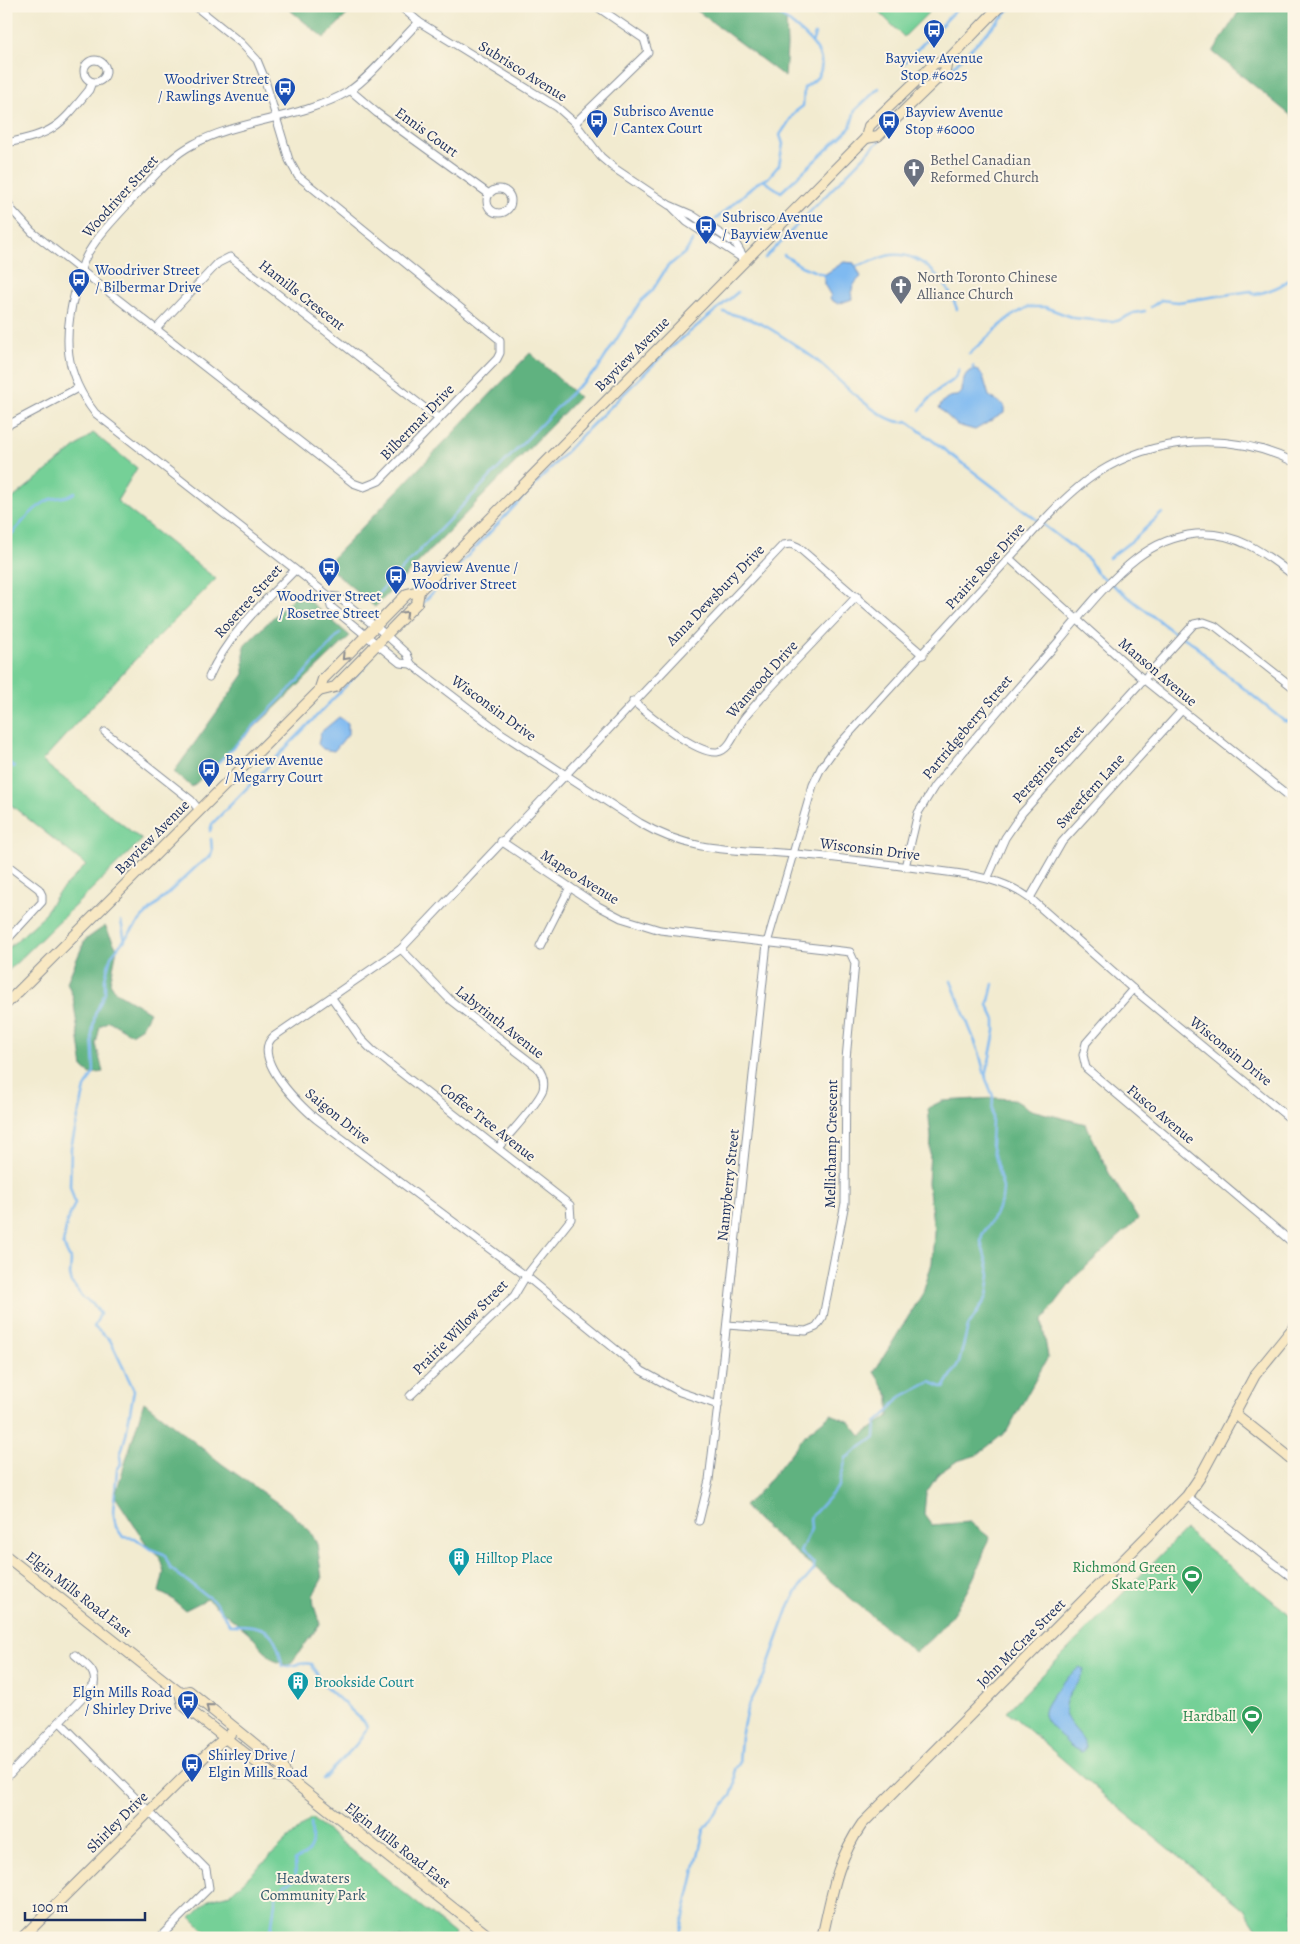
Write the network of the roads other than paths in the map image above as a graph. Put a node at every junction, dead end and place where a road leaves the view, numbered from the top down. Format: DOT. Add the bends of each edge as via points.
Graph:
graph roads {
  1 [pos="195,6"];
  2 [pos="400,6"];
  3 [pos="596,6"];
  4 [pos="1000,6"];
  5 [pos="419,22"];
  6 [pos="92,82"];
  7 [pos="350,90"];
  8 [pos="276,118"];
  9 [pos="575,123"];
  10 [pos="6,142"];
  11 [pos="489,194"];
  12 [pos="6,200"];
  13 [pos="746,261"];
  14 [pos="80,269"];
  15 [pos="156,329"];
  16 [pos="78,388"];
  17 [pos="439,420"];
  18 [pos="6,426"];
  19 [pos="1294,462"];
  20 [pos="1010,559"];
  21 [pos="295,570"];
  22 [pos="1294,576"];
  23 [pos="419,591"];
  24 [pos="329,596"];
  25 [pos="857,596"];
  26 [pos="1077,620"];
  27 [pos="375,626"];
  28 [pos="386,634"];
  29 [pos="366,636"];
  30 [pos="377,643"];
  31 [pos="923,655"];
  32 [pos="411,664"];
  33 [pos="209,677"];
  34 [pos="1143,679"];
  35 [pos="1294,688"];
  36 [pos="319,691"];
  37 [pos="633,701"];
  38 [pos="1182,710"];
  39 [pos="105,732"];
  40 [pos="564,775"];
  41 [pos="1294,800"];
  42 [pos="200,811"];
  43 [pos="501,842"];
  44 [pos="795,854"];
  45 [pos="6,864"];
  46 [pos="904,866"];
  47 [pos="988,877"];
  48 [pos="570,887"];
  49 [pos="1030,898"];
  50 [pos="6,941"];
  51 [pos="767,943"];
  52 [pos="540,946"];
  53 [pos="401,949"];
  54 [pos="1133,989"];
  55 [pos="332,998"];
  56 [pos="6,1004"];
  57 [pos="1294,1122"];
  58 [pos="499,1147"];
  59 [pos="1294,1244"];
  60 [pos="526,1276"];
  61 [pos="728,1325"];
  62 [pos="1294,1327"];
  63 [pos="410,1396"];
  64 [pos="718,1405"];
  65 [pos="1234,1413"];
  66 [pos="1294,1461"];
  67 [pos="1187,1496"];
  68 [pos="699,1521"];
  69 [pos="6,1556"];
  70 [pos="1294,1579"];
  71 [pos="75,1655"];
  72 [pos="180,1692"];
  73 [pos="60,1722"];
  74 [pos="236,1729"];
  75 [pos="225,1738"];
  76 [pos="286,1776"];
  77 [pos="6,1778"];
  78 [pos="149,1811"];
  79 [pos="22,1938"];
  80 [pos="159,1938"];
  81 [pos="491,1938"];
  82 [pos="822,1938"];
  1 -- 8 [label="street" via="241,43 256,60"];
  2 -- 5 [label="street, Subrisco Avenue"];
  3 -- 9 [label="street" via="644,39 648,52"];
  4 -- 13 [label="main road, Bayview Avenue" via="947,61 935,63 869,126 866,138"];
  5 -- 7 [label="street, Woodriver Street"];
  5 -- 9 [label="street, Subrisco Avenue" via="557,107"];
  6 -- 10 [label="street" via="89,90 55,128 33,138"];
  7 -- 8 [label="street, Woodriver Street" via="318,105"];
  7 -- 11 [label="street, Ennis Court"];
  8 -- 14 [label="street, Woodriver Street" via="200,141 172,159 100,234"];
  8 -- 17 [label="street, Bilbermar Drive" via="289,160 306,184 500,340 497,358"];
  9 -- 13 [label="street, Subrisco Avenue" via="608,163"];
  12 -- 14 [label="street, Bilbermar Drive" via="32,232"];
  13 -- 23 [label="main road, Bayview Avenue"];
  14 -- 15 [label="street, Bilbermar Drive"];
  14 -- 16 [label="street, Woodriver Street" via="68,331 68,354"];
  15 -- 17 [label="street, Bilbermar Drive" via="359,486 370,486 379,481"];
  15 -- 17 [label="street, Hamills Crescent" via="218,263 230,257"];
  16 -- 18 [label="street"];
  16 -- 21 [label="street, Woodriver Street" via="102,420"];
  19 -- 20 [label="street, Prairie Rose Drive" via="1248,446 1213,441 1178,443 1143,452 1111,465 1081,485"];
  20 -- 26 [label="street, Manson Avenue"];
  20 -- 31 [label="street, Prairie Rose Drive"];
  21 -- 24 [label="street, Woodriver Street"];
  21 -- 33 [label="street, Rosetree Street" via="235,634 219,654"];
  22 -- 26 [label="street, Partridgeberry Street" via="1242,541 1213,535 1183,536 1160,544 1137,558"];
  23 -- 27 [label="main road, Bayview Avenue" via="407,594"];
  28 -- 23 [label="main road, Bayview Avenue, one-way" via="417,603"];
  24 -- 27 [label="street, Woodriver Street" via="338,596"];
  24 -- 29 [label="street, Woodriver Street" via="331,606"];
  25 -- 31 [label="street, Anna Dewsbury Drive"];
  25 -- 37 [label="street, Anna Dewsbury Drive" via="797,546 783,546"];
  25 -- 37 [label="street, Wanwood Drive" via="743,718 729,744 722,750 713,752 686,740"];
  26 -- 34 [label="street, Manson Avenue"];
  26 -- 46 [label="street, Partridgeberry Street" via="928,795 915,822"];
  27 -- 28 [label="street, Woodriver Street"];
  27 -- 29 [label="main road, Bayview Avenue"];
  28 -- 30 [label="main road, Bayview Avenue"];
  28 -- 32 [label="street, Wisconsin Drive" via="407,654"];
  29 -- 30 [label="street, Wisconsin Drive"];
  29 -- 36 [label="main road, Bayview Avenue, one-way" via="323,680"];
  30 -- 32 [label="street, Wisconsin Drive" via="400,663"];
  30 -- 36 [label="main road, Bayview Avenue" via="335,687"];
  31 -- 44 [label="street, Prairie Rose Drive" via="821,768 810,795"];
  32 -- 40 [label="street, Wisconsin Drive" via="485,721"];
  34 -- 35 [label="street, Peregrine Street" via="1194,624 1204,622 1215,626"];
  34 -- 38 [label="street, Manson Avenue"];
  34 -- 47 [label="street, Peregrine Street" via="1013,824"];
  36 -- 42 [label="main road, Bayview Avenue"];
  37 -- 40 [label="street, Anna Dewsbury Drive"];
  38 -- 41 [label="street, Manson Avenue"];
  38 -- 49 [label="street, Sweetfern Lane" via="1062,842"];
  39 -- 42 [label="street"];
  40 -- 43 [label="street, Saigon Drive"];
  40 -- 44 [label="street, Wisconsin Drive" via="640,823 677,840 705,848"];
  42 -- 56 [label="main road, Bayview Avenue"];
  43 -- 48 [label="street, Mapeo Avenue"];
  43 -- 53 [label="street, Saigon Drive"];
  44 -- 46 [label="street, Wisconsin Drive"];
  44 -- 51 [label="street, Nannyberry Street"];
  45 -- 50 [label="street" via="39,890 42,902"];
  46 -- 47 [label="street, Wisconsin Drive"];
  47 -- 49 [label="street, Wisconsin Drive"];
  48 -- 51 [label="street, Mapeo Avenue" via="615,915 660,930"];
  48 -- 52 [label="street"];
  49 -- 54 [label="street, Wisconsin Drive"];
  51 -- 61 [label="street, Nannyberry Street"];
  51 -- 61 [label="street, Mellichamp Crescent" via="842,950 850,952 855,963 846,1059 845,1203 823,1316 818,1324 806,1331"];
  53 -- 55 [label="street, Saigon Drive"];
  53 -- 58 [label="street, Labyrinth Avenue" via="444,996 542,1073 544,1084 541,1094"];
  54 -- 57 [label="street, Wisconsin Drive"];
  54 -- 59 [label="street, Fusco Avenue" via="1086,1043 1083,1055 1086,1068"];
  55 -- 58 [label="street, Coffee Tree Avenue" via="372,1050"];
  55 -- 60 [label="street, Saigon Drive" via="268,1043 268,1059 288,1090 320,1122"];
  58 -- 60 [label="street, Coffee Tree Avenue" via="570,1205 571,1219"];
  60 -- 63 [label="street, Prairie Willow Street" via="514,1296"];
  60 -- 64 [label="street, Saigon Drive" via="642,1371 680,1392"];
  61 -- 64 [label="street, Nannyberry Street"];
  62 -- 65 [label="main road, John McCrae Street" via="1262,1364"];
  64 -- 68 [label="street, Nannyberry Street" via="709,1480"];
  65 -- 66 [label="main road"];
  65 -- 67 [label="main road, John McCrae Street"];
  67 -- 70 [label="street"];
  67 -- 82 [label="main road, John McCrae Street" via="862,1824 846,1848 836,1874"];
  69 -- 72 [label="main road, Elgin Mills Road East"];
  71 -- 73 [label="street" via="91,1669 94,1685"];
  74 -- 72 [label="main road, Elgin Mills Road East, one-way" via="189,1691"];
  72 -- 75 [label="main road, Elgin Mills Road East" via="183,1705"];
  73 -- 77 [label="street"];
  73 -- 78 [label="street"];
  74 -- 75 [label="main road, Shirley Drive"];
  74 -- 76 [label="main road, Elgin Mills Road East" via="283,1767"];
  75 -- 76 [label="main road, Elgin Mills Road East" via="274,1776"];
  75 -- 78 [label="main road, Shirley Drive"];
  76 -- 81 [label="main road, Elgin Mills Road East"];
  78 -- 79 [label="main road, Shirley Drive"];
  78 -- 80 [label="street" via="206,1869 209,1888"];
}
